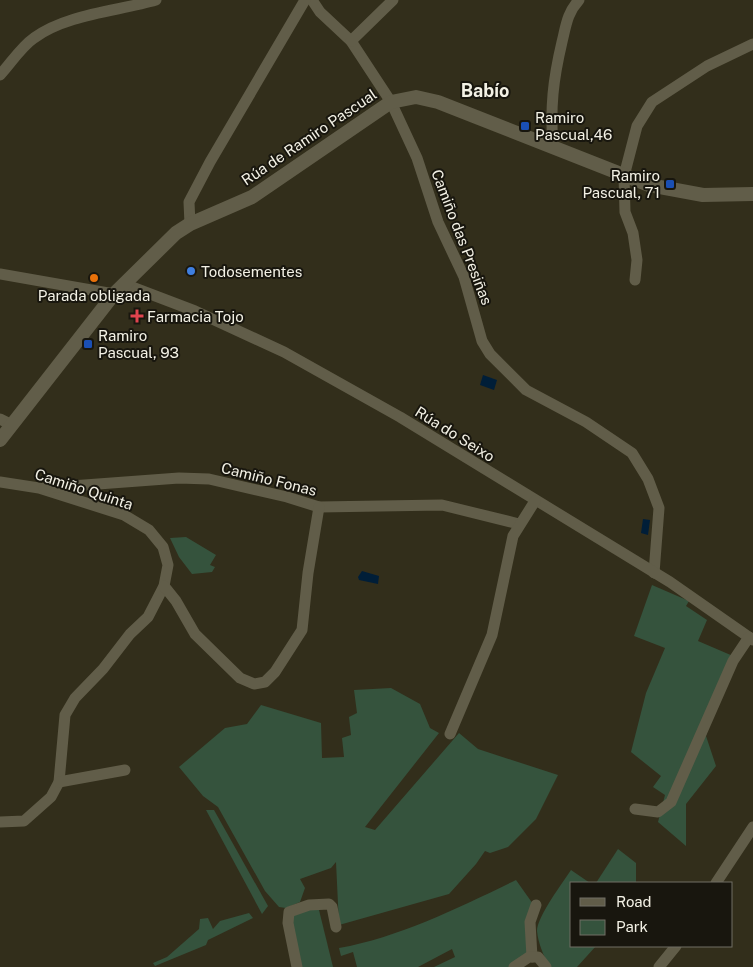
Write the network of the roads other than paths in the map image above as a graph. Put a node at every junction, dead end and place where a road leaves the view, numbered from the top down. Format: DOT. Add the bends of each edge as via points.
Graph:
graph roads {
  1 [pos="156,0"];
  2 [pos="305,0"];
  3 [pos="312,0"];
  4 [pos="393,0"];
  5 [pos="579,0"];
  6 [pos="351,41"];
  7 [pos="753,44"];
  8 [pos="0,75"];
  9 [pos="391,102"];
  10 [pos="553,147"];
  11 [pos="624,176"];
  12 [pos="753,194"];
  13 [pos="190,224"];
  14 [pos="0,274"];
  15 [pos="635,280"];
  16 [pos="119,289"];
  17 [pos="6,422"];
  18 [pos="0,440"];
  19 [pos="0,482"];
  20 [pos="39,488"];
  21 [pos="535,501"];
  22 [pos="319,507"];
  23 [pos="519,524"];
  24 [pos="654,573"];
  25 [pos="164,586"];
  26 [pos="751,639"];
  27 [pos="450,734"];
  28 [pos="125,770"];
  29 [pos="59,782"];
  30 [pos="635,810"];
  31 [pos="0,822"];
  32 [pos="753,827"];
  33 [pos="717,882"];
  34 [pos="536,905"];
  35 [pos="336,927"];
  36 [pos="675,947"];
  37 [pos="532,957"];
  38 [pos="297,967"];
  39 [pos="514,967"];
  40 [pos="546,967"];
  41 [pos="659,967"];
  1 -- 8 [label="street" via="46,29 32,39"];
  2 -- 13 [label="street" via="189,202"];
  3 -- 6 [label="street, Camiño das Presiñas"];
  4 -- 6 [label="street"];
  5 -- 10 [label="street" via="570,10 552,86"];
  6 -- 9 [label="street, Camiño das Presiñas"];
  7 -- 11 [label="street" via="707,66 652,102 637,126"];
  9 -- 10 [label="street, Rúa de Ramiro Pascual" via="416,97 438,102"];
  9 -- 13 [label="street, Rúa de Ramiro Pascual" via="252,197"];
  9 -- 24 [label="street, Camiño das Presiñas" via="417,158 438,222 464,277 482,341 490,354 526,390 586,422 632,453 648,479 659,508"];
  10 -- 11 [label="street, Rúa de Ramiro Pascual"];
  11 -- 12 [label="street, Rúa de Ramiro Pascual" via="703,195"];
  11 -- 15 [label="street" via="625,212 633,233 636,260"];
  13 -- 16 [label="street, Rúa de Ramiro Pascual" via="160,248"];
  14 -- 16 [label="street, Rúa do Seixo"];
  16 -- 17 [label="street, Rúa de Ramiro Pascual"];
  16 -- 21 [label="street, Rúa do Seixo" via="196,311 284,352 400,417"];
  17 -- 18 [label="street, Rúa de Ramiro Pascual"];
  19 -- 20 [label="street, Camiño Quinta"];
  20 -- 22 [label="street, Camiño Fonas" via="178,478 209,479 287,496"];
  20 -- 25 [label="street, Camiño Quinta" via="124,515 149,530 163,547 168,565"];
  21 -- 23 [label="street"];
  21 -- 24 [label="street, Rúa do Seixo"];
  22 -- 23 [label="street, Camiño Fonas" via="442,505"];
  22 -- 25 [label="street" via="302,630 276,672 265,682 254,684 240,678 195,634"];
  23 -- 27 [label="street" via="492,635"];
  24 -- 26 [label="street, Rúa do Seixo"];
  25 -- 29 [label="street" via="148,617 75,698 65,715"];
  26 -- 30 [label="street" via="734,661 671,802 658,812"];
  28 -- 29 [label="street"];
  29 -- 31 [label="street" via="51,797 24,821"];
  32 -- 33 [label="street"];
  34 -- 37 [label="street" via="530,922"];
  35 -- 38 [label="street" via="329,904 309,905 289,912 288,923"];
  36 -- 41 [label="street"];
  37 -- 39 [label="street"];
  37 -- 40 [label="street" via="538,957"];
}
